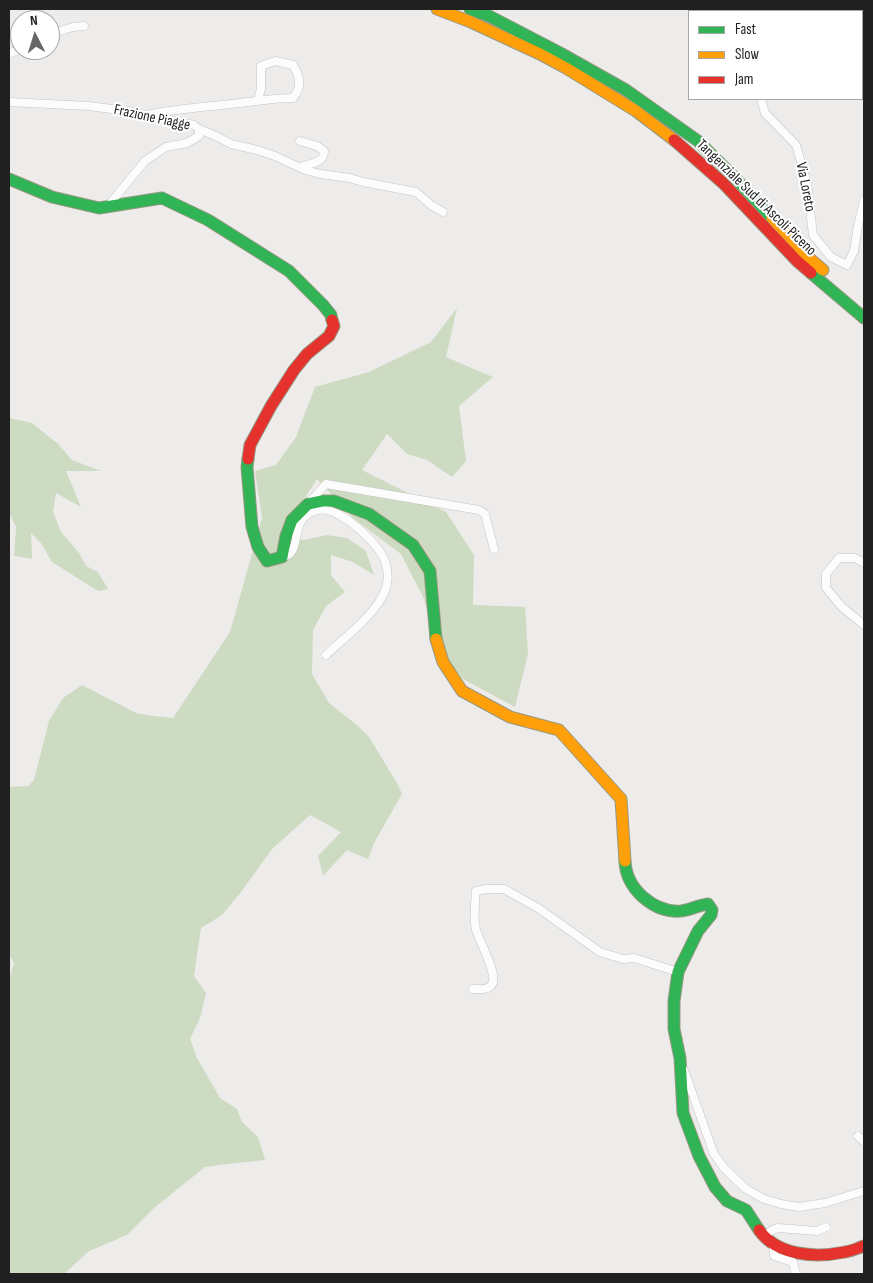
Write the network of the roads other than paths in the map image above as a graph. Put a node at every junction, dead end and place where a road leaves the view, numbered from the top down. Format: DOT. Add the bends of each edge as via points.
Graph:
graph roads {
  1 [pos="437,9"];
  2 [pos="470,9"];
  3 [pos="84,26"];
  4 [pos="60,31"];
  5 [pos="258,100"];
  6 [pos="761,100"];
  7 [pos="9,102"];
  8 [pos="146,115"];
  9 [pos="199,129"];
  10 [pos="300,141"];
  11 [pos="300,167"];
  12 [pos="9,179"];
  13 [pos="864,201"];
  14 [pos="108,206"];
  15 [pos="442,212"];
  16 [pos="864,305"];
  17 [pos="864,318"];
  18 [pos="308,504"];
  19 [pos="494,549"];
  20 [pos="282,556"];
  21 [pos="864,563"];
  22 [pos="864,625"];
  23 [pos="326,656"];
  24 [pos="678,972"];
  25 [pos="473,989"];
  26 [pos="680,1058"];
  27 [pos="858,1136"];
  28 [pos="864,1142"];
  29 [pos="864,1191"];
  30 [pos="855,1194"];
  31 [pos="864,1198"];
  32 [pos="826,1227"];
  33 [pos="769,1240"];
  34 [pos="864,1246"];
  35 [pos="796,1274"];
  1 -- 17 [label="main road, Tangenziale Sud di Ascoli Piceno" via="540,54 636,111 723,183 797,261"];
  2 -- 16 [label="main road, Tangenziale Sud di Ascoli Piceno" via="626,90 698,141 810,259"];
  3 -- 4 [label="street"];
  5 -- 5 [label="street" via="292,98 300,83 293,65 275,61 261,66"];
  5 -- 8 [label="street"];
  6 -- 13 [label="street, Via Loreto" via="765,113 796,145 807,183 813,235 831,257 846,265 854,251"];
  7 -- 8 [label="street, Frazione Piagge" via="89,106"];
  8 -- 9 [label="street, Frazione Piagge" via="194,125"];
  9 -- 11 [label="street" via="231,144 276,156"];
  9 -- 14 [label="street, Frazione Piagge" via="198,136 187,144 166,147 145,161"];
  10 -- 11 [label="street" via="317,146 324,151 324,156"];
  11 -- 15 [label="street" via="320,174 416,192"];
  12 -- 14 [label="main road" via="52,197 99,208"];
  14 -- 20 [label="main road" via="162,198 208,220 288,271 330,315 334,326 329,336 294,370 250,445 247,467 252,527 258,547 267,561"];
  18 -- 19 [label="street" via="326,484 479,510 485,514"];
  18 -- 20 [label="main road" via="292,520"];
  18 -- 24 [label="main road" via="334,501 369,514 412,545 430,571 436,640 443,662 462,691 510,716 559,730 621,799 625,867 637,891 656,907 667,911 684,911 708,904 711,915 698,931"];
  20 -- 23 [label="street" via="292,552 298,524 308,513 321,509 350,521 384,559 388,574 382,597 363,621"];
  21 -- 22 [label="street" via="855,558 839,558 826,574 826,588"];
  24 -- 25 [label="street" via="634,958 600,952 530,903 504,889 486,889 476,891 476,929 494,981 487,988"];
  24 -- 26 [label="main road" via="674,1029"];
  26 -- 30 [label="street" via="714,1154 746,1189 764,1199 799,1207"];
  26 -- 33 [label="main road" via="683,1113 698,1156 715,1187 727,1201 746,1210"];
  27 -- 28 [label="street"];
  29 -- 30 [label="street"];
  30 -- 31 [label="street"];
  32 -- 33 [label="street" via="817,1231 778,1228 771,1231"];
  33 -- 34 [label="main road" via="781,1248 820,1255"];
  33 -- 35 [label="street" via="774,1256 792,1262"];
}
